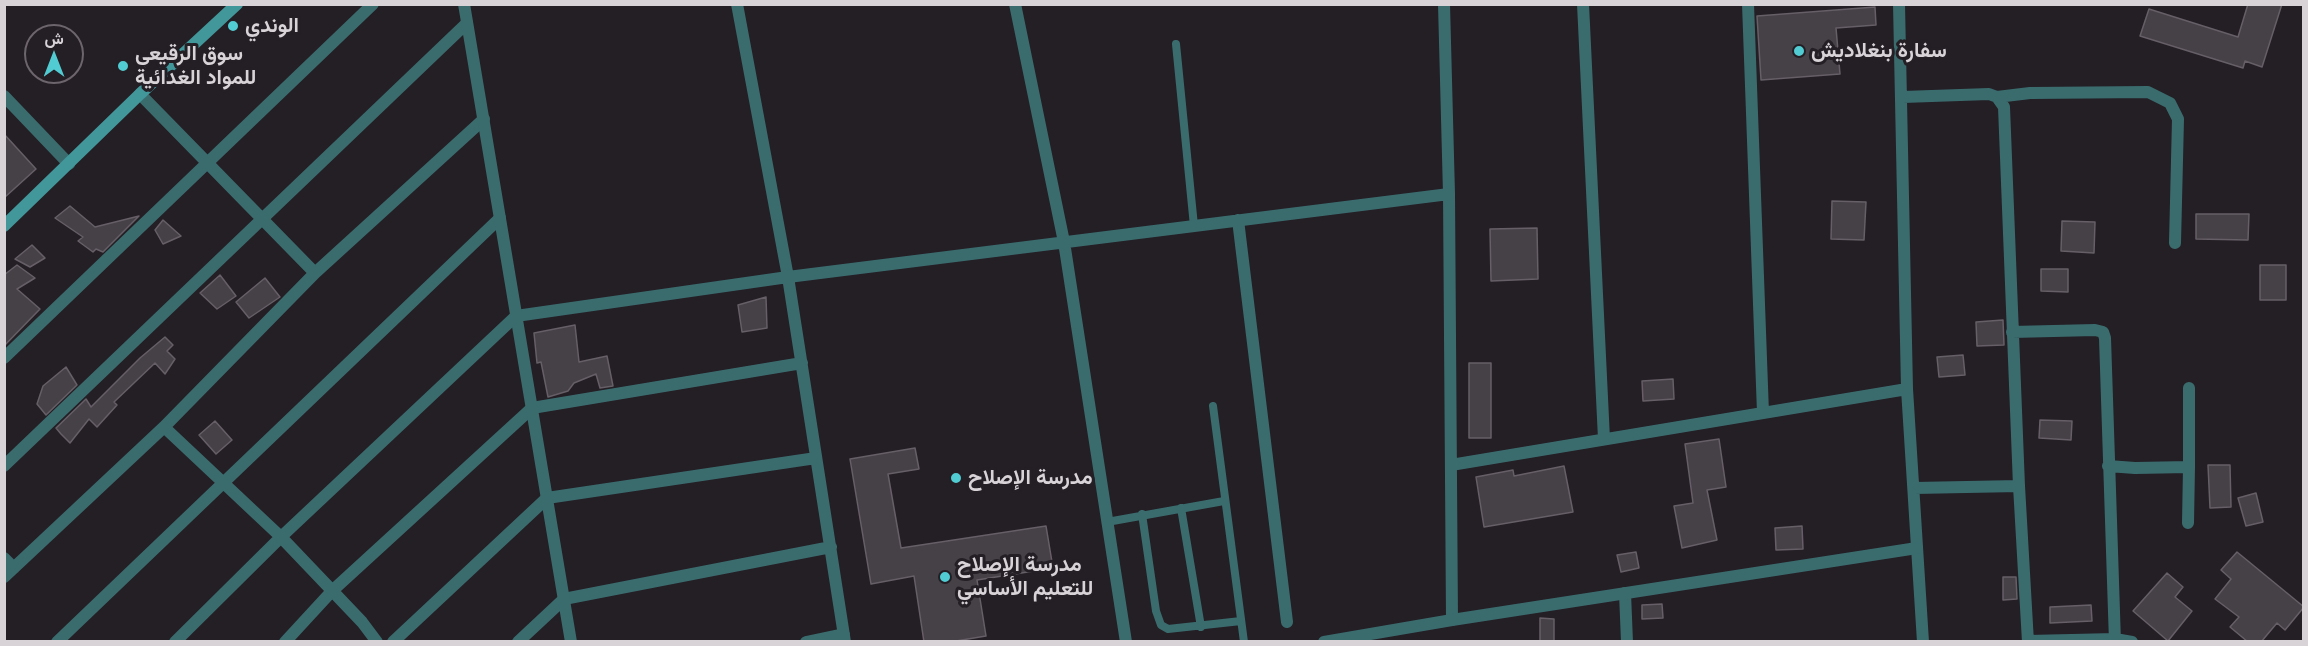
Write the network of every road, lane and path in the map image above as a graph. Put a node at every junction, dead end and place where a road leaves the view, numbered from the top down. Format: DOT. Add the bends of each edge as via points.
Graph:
graph roads {
  1 [pos="237,4"];
  2 [pos="373,4"];
  3 [pos="464,4"];
  4 [pos="737,4"];
  5 [pos="1015,4"];
  6 [pos="1444,4"];
  7 [pos="1583,4"];
  8 [pos="1748,4"];
  9 [pos="1899,4"];
  10 [pos="467,23"];
  11 [pos="1176,44"];
  12 [pos="140,94"];
  13 [pos="4,96"];
  14 [pos="1903,97"];
  15 [pos="1997,97"];
  16 [pos="484,119"];
  17 [pos="208,163"];
  18 [pos="69,164"];
  19 [pos="1449,194"];
  20 [pos="262,218"];
  21 [pos="500,218"];
  22 [pos="1238,220"];
  23 [pos="4,226"];
  24 [pos="1194,226"];
  25 [pos="1064,242"];
  26 [pos="2175,243"];
  27 [pos="315,273"];
  28 [pos="788,277"];
  29 [pos="516,316"];
  30 [pos="2012,333"];
  31 [pos="4,358"];
  32 [pos="802,363"];
  33 [pos="2189,388"];
  34 [pos="1907,389"];
  35 [pos="1213,405"];
  36 [pos="532,408"];
  37 [pos="1763,413"];
  38 [pos="164,427"];
  39 [pos="1604,439"];
  40 [pos="816,458"];
  41 [pos="1451,465"];
  42 [pos="4,466"];
  43 [pos="2108,466"];
  44 [pos="2189,467"];
  45 [pos="224,482"];
  46 [pos="2019,486"];
  47 [pos="1914,488"];
  48 [pos="547,498"];
  49 [pos="1224,501"];
  50 [pos="1181,508"];
  51 [pos="1142,514"];
  52 [pos="1107,522"];
  53 [pos="2188,523"];
  54 [pos="281,537"];
  55 [pos="831,547"];
  56 [pos="1917,548"];
  57 [pos="4,558"];
  58 [pos="14,568"];
  59 [pos="4,577"];
  60 [pos="332,591"];
  61 [pos="1625,593"];
  62 [pos="564,598"];
  63 [pos="1452,620"];
  64 [pos="1241,621"];
  65 [pos="1287,622"];
  66 [pos="1200,627"];
  67 [pos="845,638"];
  68 [pos="2115,640"];
  69 [pos="2028,641"];
  70 [pos="57,642"];
  71 [pos="175,642"];
  72 [pos="285,642"];
  73 [pos="377,642"];
  74 [pos="393,642"];
  75 [pos="518,642"];
  76 [pos="571,642"];
  77 [pos="806,642"];
  78 [pos="1126,642"];
  79 [pos="1244,642"];
  80 [pos="1324,642"];
  81 [pos="1627,642"];
  82 [pos="1923,642"];
  83 [pos="2132,642"];
  1 -- 12 [label="main road"];
  2 -- 17 [label="street"];
  3 -- 10 [label="street"];
  4 -- 28 [label="street"];
  5 -- 25 [label="street"];
  6 -- 19 [label="street"];
  7 -- 39 [label="street"];
  8 -- 37 [label="street"];
  9 -- 14 [label="street"];
  10 -- 16 [label="street"];
  10 -- 20 [label="street"];
  11 -- 24 [label="lane"];
  12 -- 17 [label="street"];
  12 -- 18 [label="main road"];
  13 -- 18 [label="street"];
  14 -- 15 [label="street"];
  14 -- 34 [label="street"];
  15 -- 26 [label="street" via="2148,92 2170,103 2178,118"];
  15 -- 30 [label="street" via="2005,117"];
  16 -- 21 [label="street"];
  16 -- 27 [label="street"];
  17 -- 20 [label="street"];
  17 -- 31 [label="street"];
  18 -- 23 [label="main road"];
  19 -- 22 [label="street"];
  19 -- 41 [label="street"];
  20 -- 27 [label="street"];
  20 -- 42 [label="street"];
  21 -- 29 [label="street"];
  21 -- 45 [label="street"];
  22 -- 24 [label="street"];
  22 -- 65 [label="street"];
  24 -- 25 [label="street"];
  25 -- 28 [label="street"];
  25 -- 52 [label="street"];
  27 -- 38 [label="street"];
  28 -- 29 [label="street"];
  28 -- 32 [label="street"];
  29 -- 36 [label="street"];
  29 -- 54 [label="street"];
  30 -- 43 [label="street" via="2103,332"];
  30 -- 46 [label="street"];
  32 -- 36 [label="street"];
  32 -- 40 [label="street"];
  33 -- 44 [label="street"];
  34 -- 37 [label="street"];
  34 -- 47 [label="street"];
  35 -- 49 [label="lane"];
  36 -- 48 [label="street"];
  36 -- 60 [label="street"];
  37 -- 39 [label="street"];
  38 -- 45 [label="street"];
  38 -- 58 [label="street"];
  39 -- 41 [label="street"];
  40 -- 48 [label="street"];
  40 -- 55 [label="street"];
  41 -- 63 [label="street"];
  43 -- 44 [label="street"];
  43 -- 68 [label="street"];
  44 -- 53 [label="street"];
  45 -- 54 [label="street"];
  45 -- 70 [label="street"];
  46 -- 47 [label="street"];
  46 -- 69 [label="street"];
  47 -- 56 [label="street"];
  48 -- 62 [label="street"];
  48 -- 74 [label="street"];
  49 -- 50 [label="lane"];
  49 -- 64 [label="lane"];
  50 -- 51 [label="lane"];
  50 -- 66 [label="lane"];
  51 -- 52 [label="lane"];
  51 -- 66 [label="lane" via="1161,625 1168,629"];
  52 -- 78 [label="street"];
  54 -- 60 [label="street"];
  54 -- 71 [label="street"];
  55 -- 62 [label="street"];
  55 -- 67 [label="street"];
  56 -- 61 [label="street"];
  56 -- 82 [label="street"];
  57 -- 58 [label="street"];
  58 -- 59 [label="street"];
  60 -- 72 [label="street"];
  60 -- 73 [label="street"];
  61 -- 63 [label="street"];
  61 -- 81 [label="street"];
  62 -- 75 [label="street"];
  62 -- 76 [label="street"];
  63 -- 80 [label="street"];
  64 -- 66 [label="lane"];
  64 -- 79 [label="lane"];
  67 -- 77 [label="street"];
  68 -- 69 [label="street"];
  68 -- 83 [label="street"];
}
